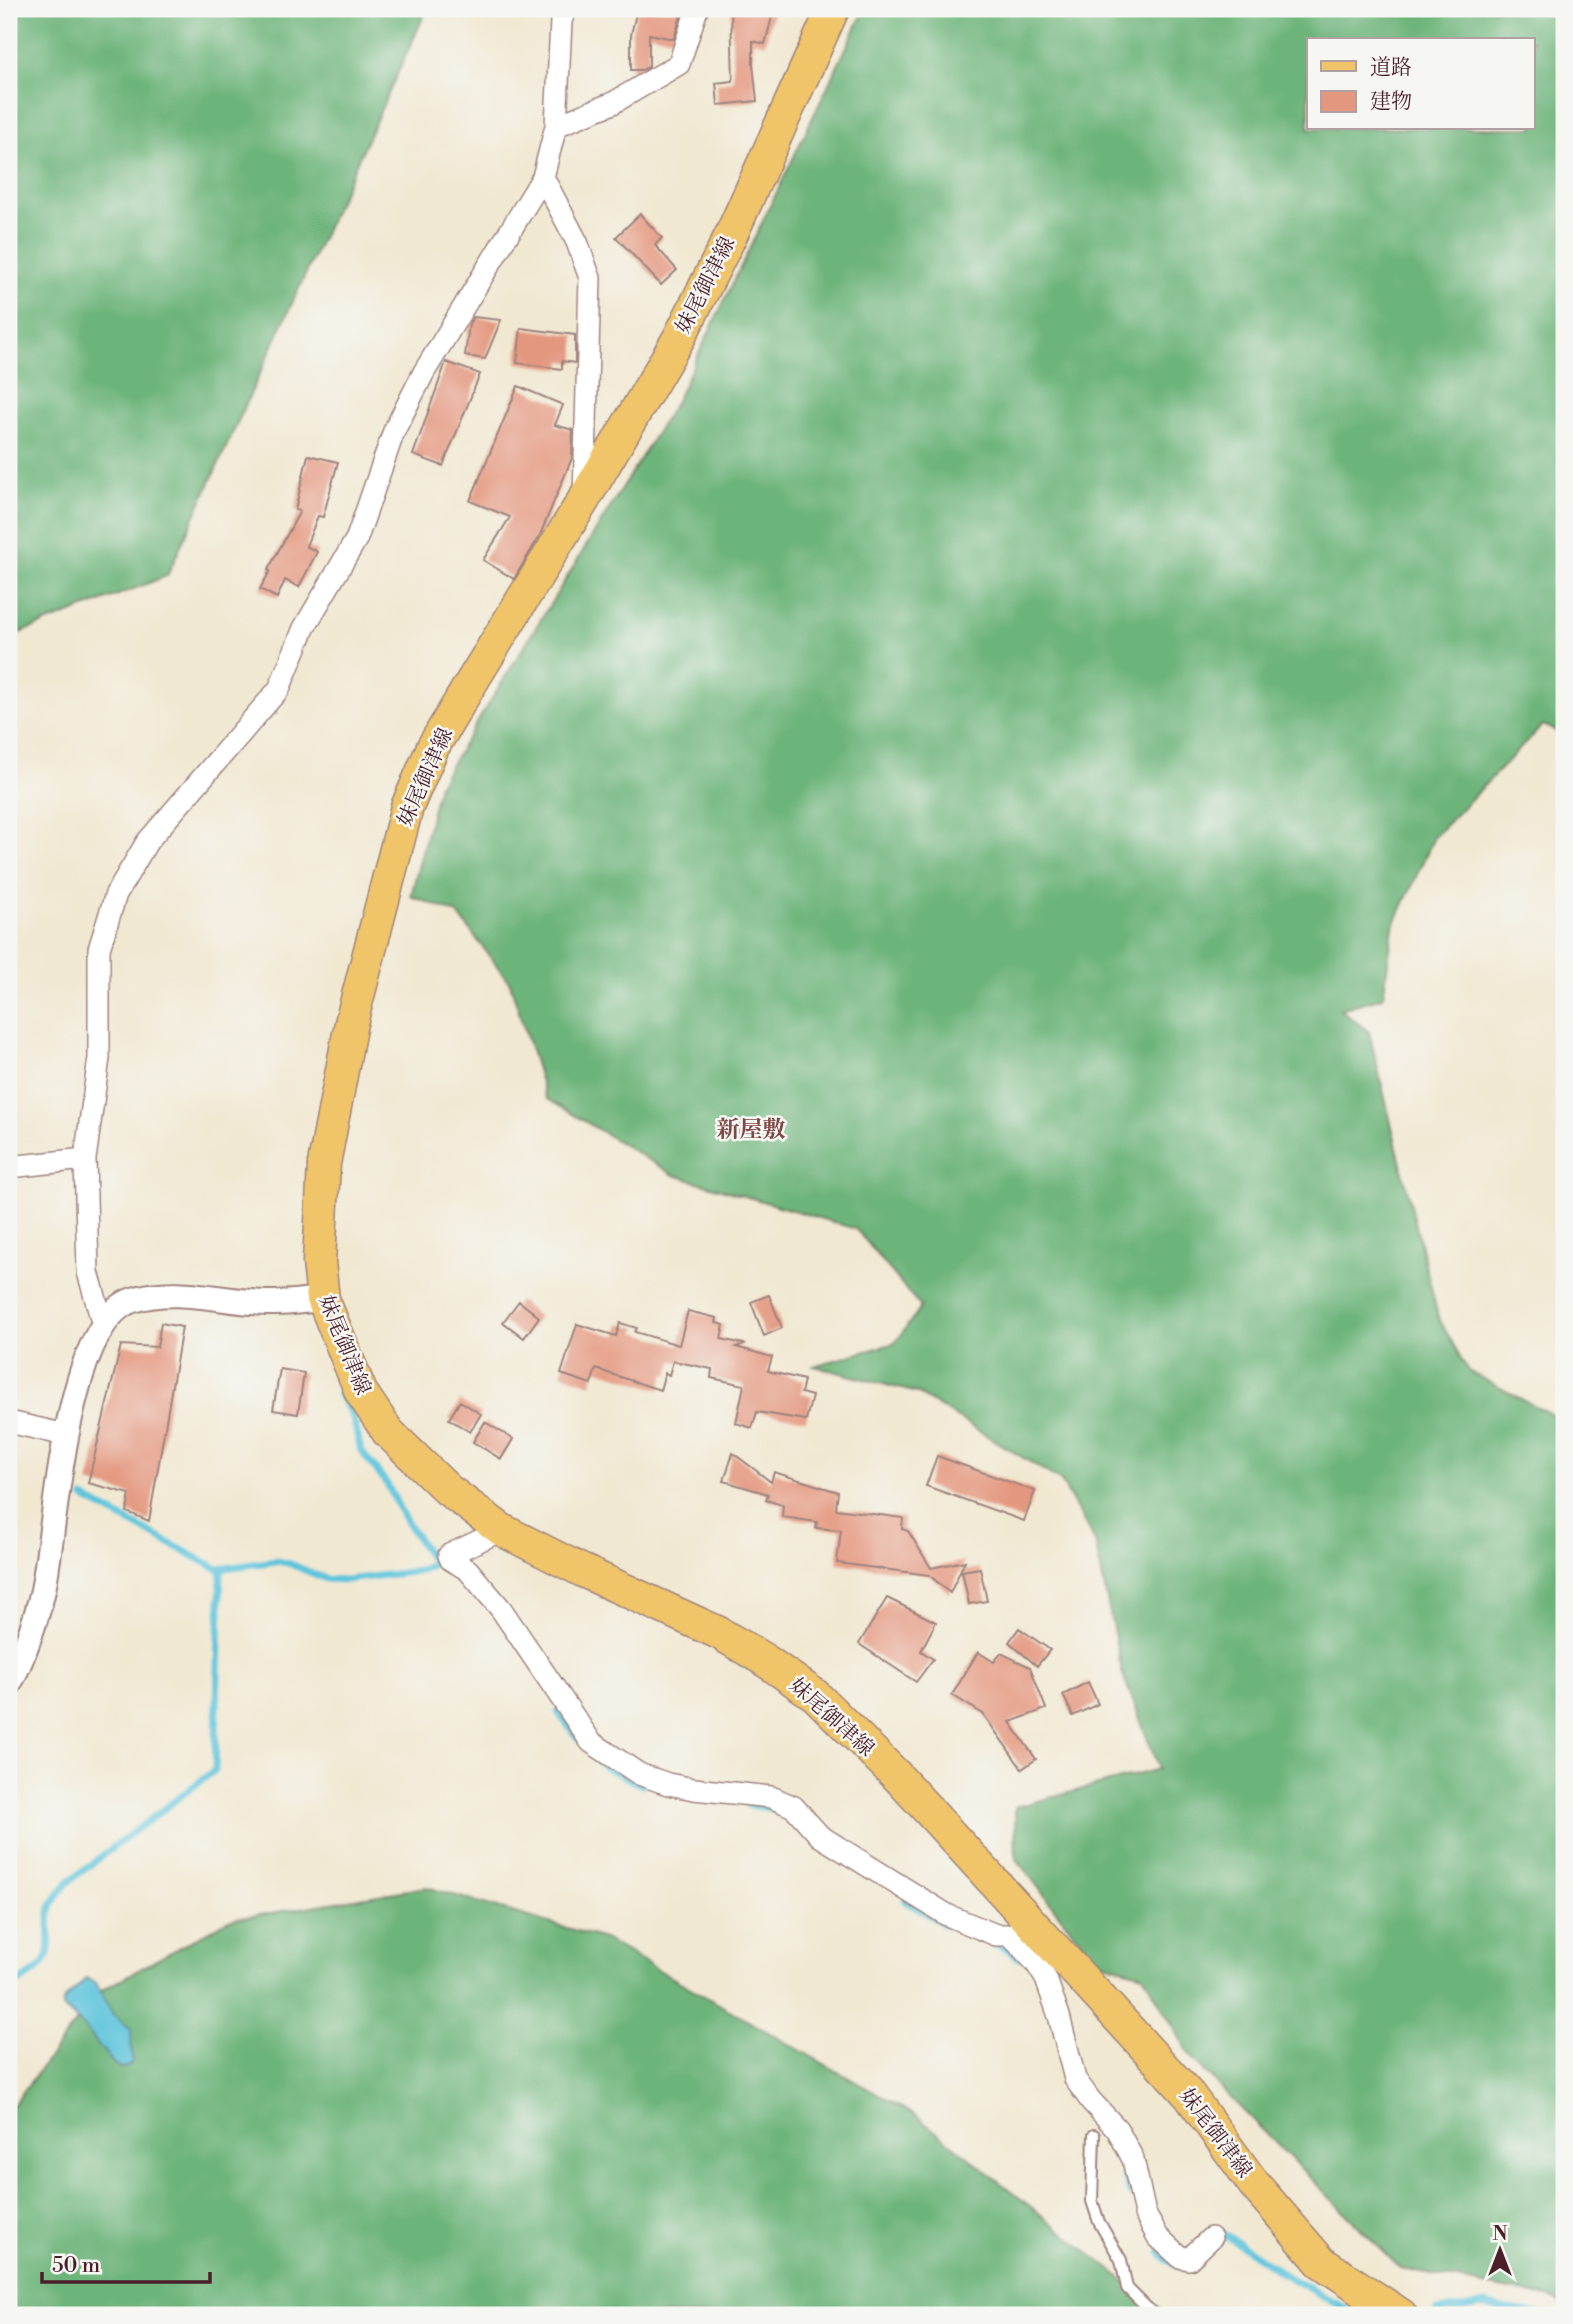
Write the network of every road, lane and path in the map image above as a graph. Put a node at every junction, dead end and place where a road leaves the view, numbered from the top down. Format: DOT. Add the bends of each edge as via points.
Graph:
graph roads {
  1 [pos="566,9"];
  2 [pos="697,9"];
  3 [pos="833,9"];
  4 [pos="556,126"];
  5 [pos="544,177"];
  6 [pos="583,502"];
  7 [pos="85,1159"];
  8 [pos="9,1167"];
  9 [pos="323,1299"];
  10 [pos="103,1325"];
  11 [pos="9,1422"];
  12 [pos="66,1435"];
  13 [pos="502,1530"];
  14 [pos="9,1684"];
  15 [pos="1021,1930"];
  16 [pos="1101,2127"];
  17 [pos="1211,2238"];
  18 [pos="1154,2315"];
  19 [pos="1401,2315"];
  1 -- 4 [label="street" via="561,21"];
  2 -- 4 [label="street" via="679,64 613,103"];
  3 -- 6 [label="main road, 妹尾御津線" via="720,258"];
  4 -- 5 [label="street"];
  5 -- 6 [label="street" via="590,278"];
  5 -- 7 [label="street" via="424,372 394,431 357,538 304,628 279,689 147,842 116,894 99,949 99,1058"];
  6 -- 9 [label="main road, 妹尾御津線" via="433,747 407,807 351,1023 324,1164 319,1262"];
  7 -- 8 [label="street"];
  7 -- 10 [label="street" via="88,1272"];
  9 -- 10 [label="street" via="274,1303 171,1293 132,1300"];
  9 -- 13 [label="main road, 妹尾御津線" via="361,1392 388,1432 448,1490"];
  10 -- 12 [label="street" via="77,1384"];
  11 -- 12 [label="street"];
  12 -- 14 [label="street" via="43,1592"];
  13 -- 15 [label="main road, 妹尾御津線" via="719,1633 815,1695 896,1775"];
  13 -- 15 [label="street" via="449,1555 451,1560 468,1570 501,1609 592,1742 639,1774 668,1784 771,1797 794,1807 820,1836 947,1915 996,1935"];
  15 -- 16 [label="street" via="1046,1979 1075,2079 1091,2101"];
  15 -- 19 [label="main road, 妹尾御津線" via="1189,2095 1254,2184 1321,2262"];
  16 -- 17 [label="street" via="1117,2129 1133,2159 1145,2214 1158,2237 1180,2258 1189,2259"];
  16 -- 18 [label="lane" via="1092,2201 1121,2260 1127,2288"];
}
